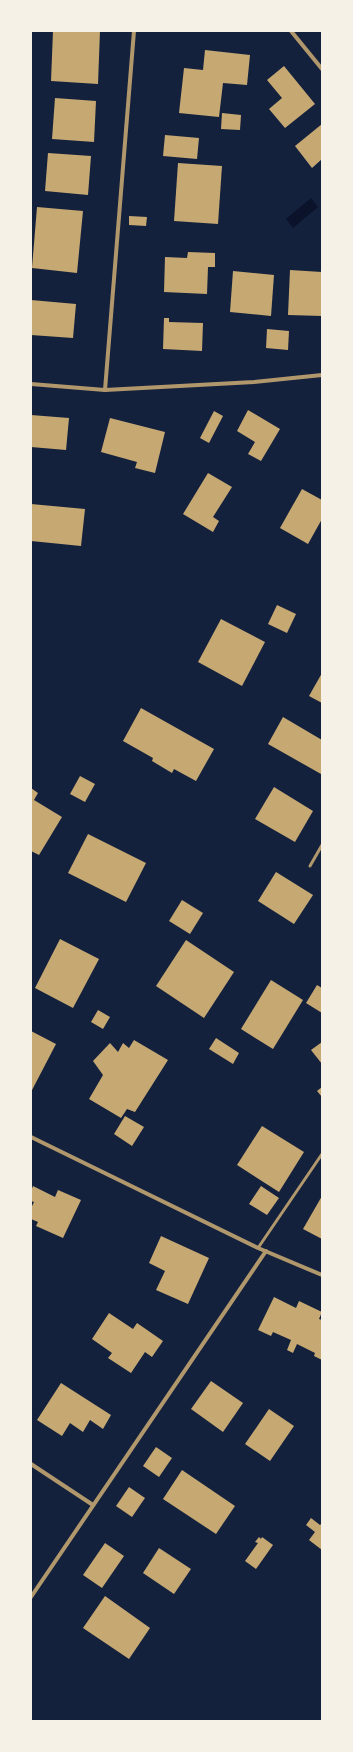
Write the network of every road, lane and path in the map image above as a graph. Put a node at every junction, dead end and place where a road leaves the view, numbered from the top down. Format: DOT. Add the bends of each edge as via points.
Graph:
graph roads {
  1 [pos="134,31"];
  2 [pos="291,31"];
  3 [pos="322,69"];
  4 [pos="322,375"];
  5 [pos="31,384"];
  6 [pos="105,390"];
  7 [pos="322,845"];
  8 [pos="310,866"];
  9 [pos="31,1137"];
  10 [pos="322,1154"];
  11 [pos="258,1248"];
  12 [pos="266,1251"];
  13 [pos="322,1275"];
  14 [pos="31,1464"];
  15 [pos="94,1505"];
  16 [pos="31,1597"];
  1 -- 6 [label="street"];
  2 -- 3 [label="street"];
  4 -- 6 [label="street" via="254,382"];
  5 -- 6 [label="street"];
  7 -- 8 [label="lane"];
  9 -- 11 [label="street"];
  10 -- 11 [label="lane"];
  11 -- 12 [label="street"];
  12 -- 13 [label="street"];
  12 -- 15 [label="street"];
  14 -- 15 [label="street"];
  15 -- 16 [label="street"];
}
